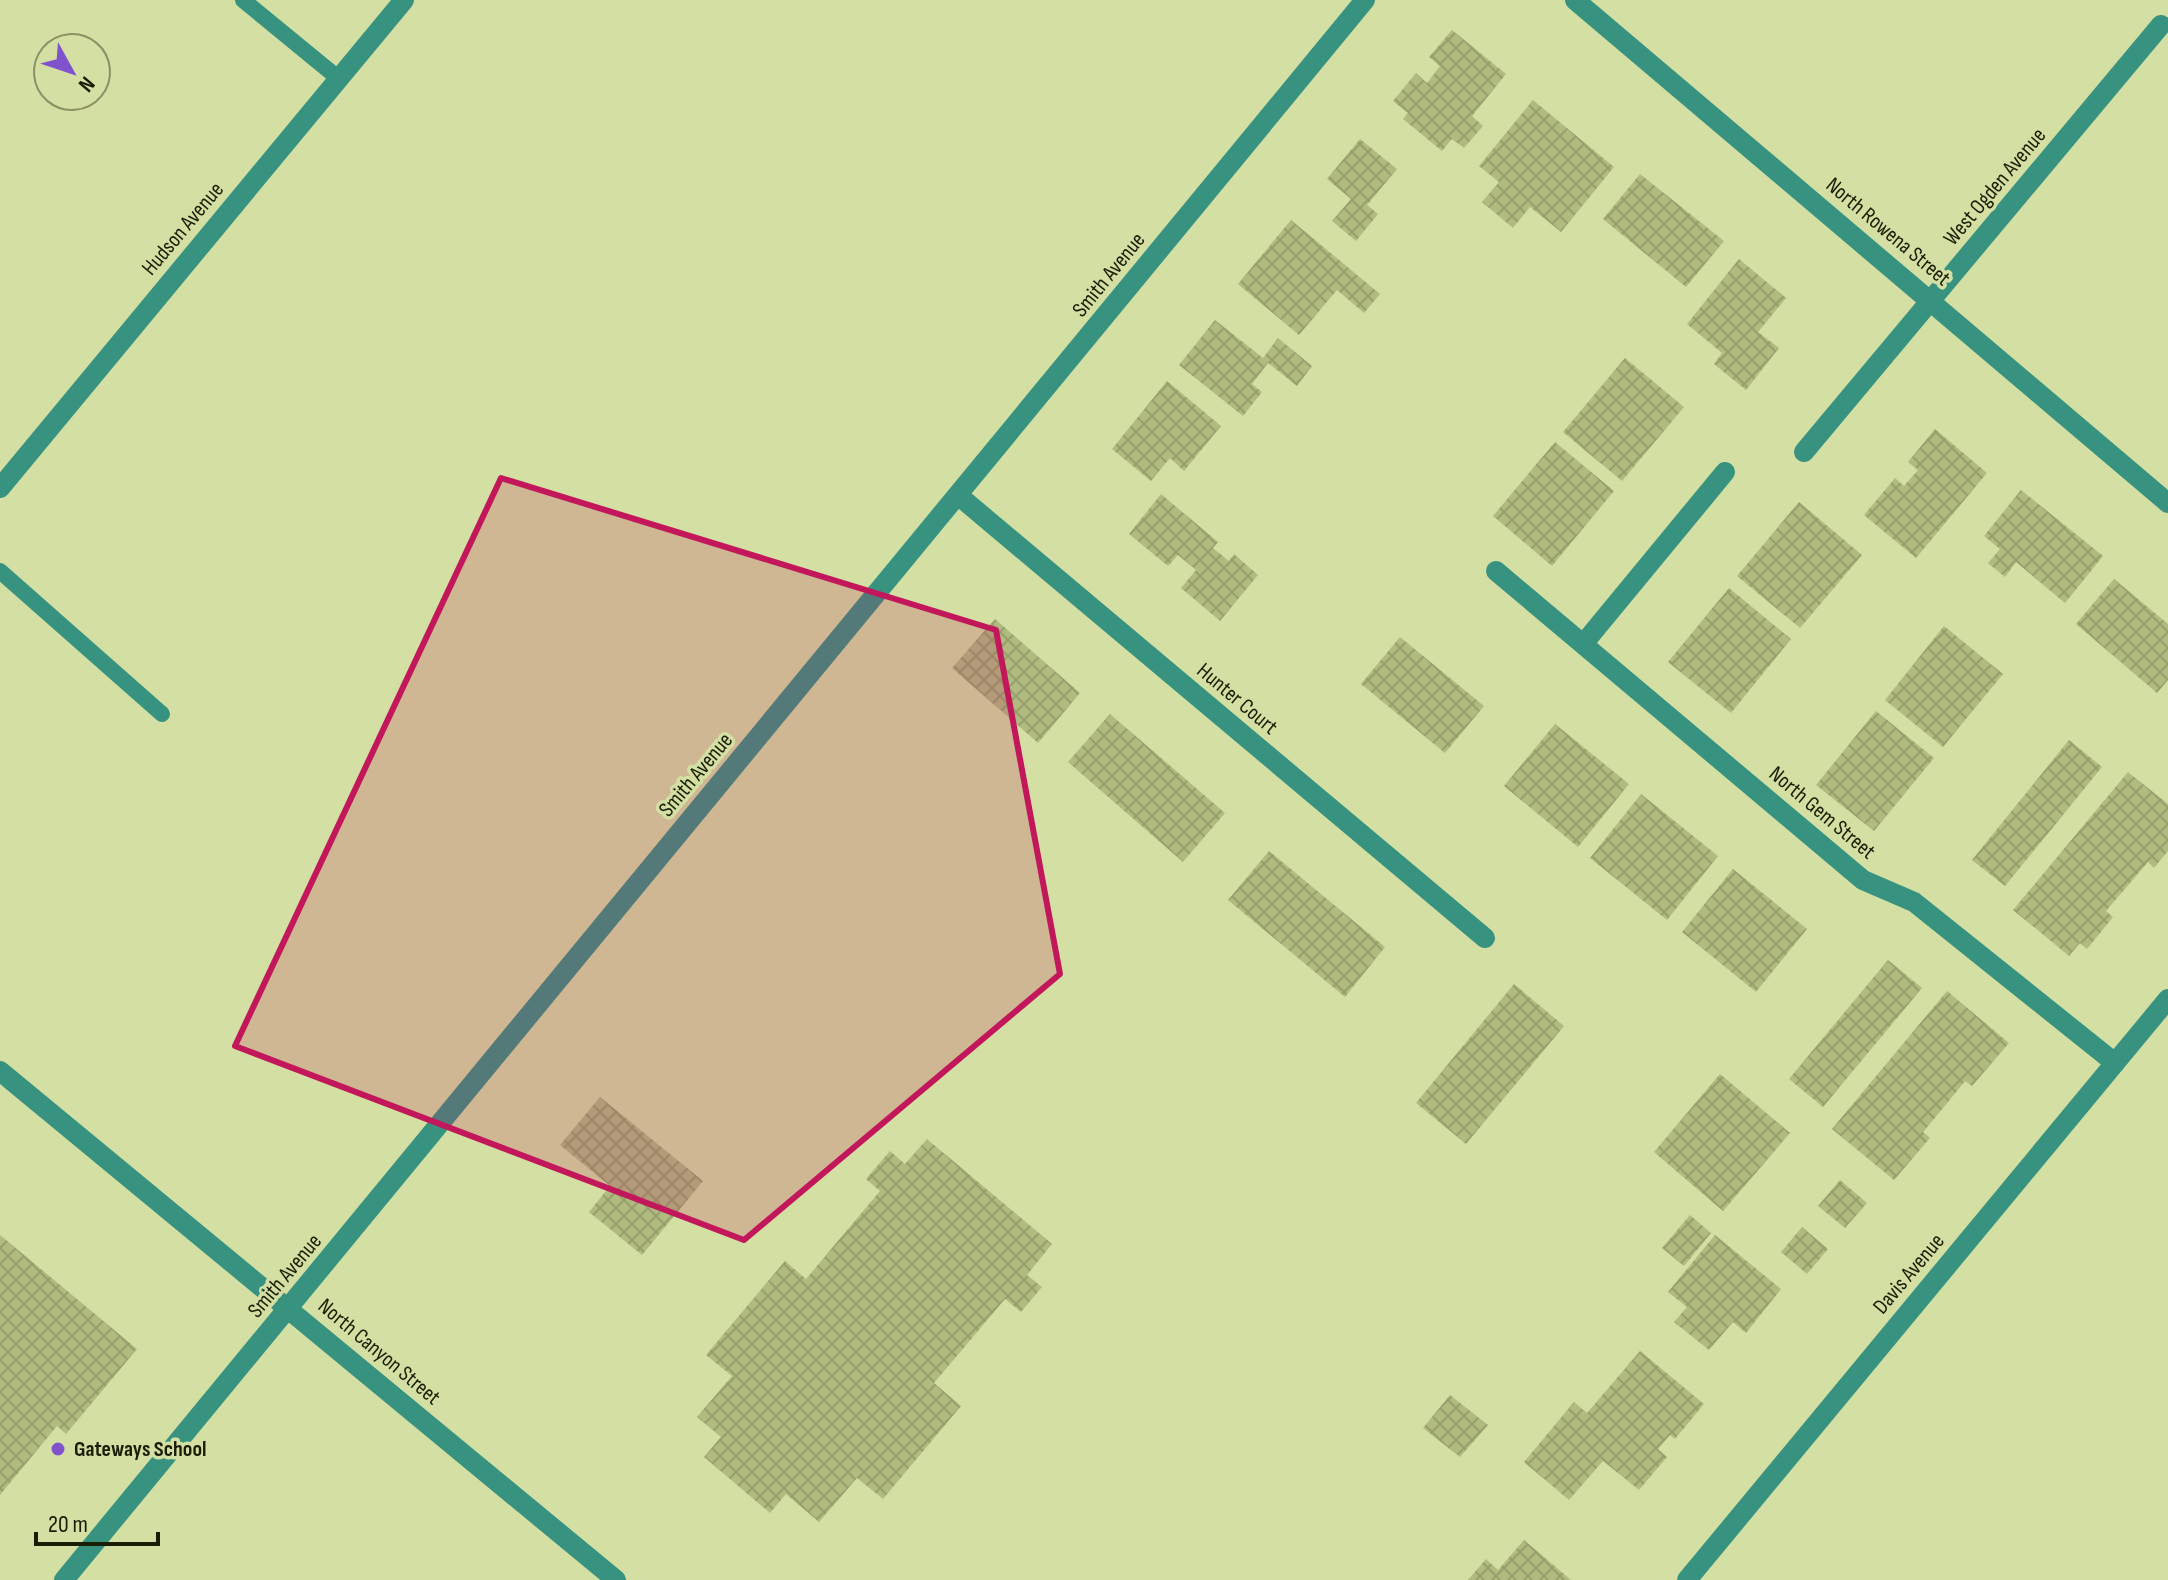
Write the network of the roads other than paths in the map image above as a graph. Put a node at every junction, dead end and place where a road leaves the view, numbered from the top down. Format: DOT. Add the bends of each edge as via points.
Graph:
graph roads {
  1 [pos="243,0"];
  2 [pos="404,0"];
  3 [pos="1365,0"];
  4 [pos="1575,0"];
  5 [pos="2161,25"];
  6 [pos="338,78"];
  7 [pos="1931,300"];
  8 [pos="1804,452"];
  9 [pos="1725,472"];
  10 [pos="0,488"];
  11 [pos="959,496"];
  12 [pos="2168,503"];
  13 [pos="0,571"];
  14 [pos="1496,571"];
  15 [pos="1584,643"];
  16 [pos="162,714"];
  17 [pos="1485,938"];
  18 [pos="2168,999"];
  19 [pos="2115,1063"];
  20 [pos="0,1071"];
  21 [pos="289,1309"];
  22 [pos="64,1580"];
  23 [pos="616,1580"];
  24 [pos="1687,1580"];
  1 -- 6 [label="lane"];
  2 -- 6 [label="street, Hudson Avenue"];
  3 -- 11 [label="street, Smith Avenue"];
  4 -- 7 [label="street, North Rowena Street"];
  5 -- 7 [label="street, West Ogden Avenue"];
  6 -- 10 [label="street, Hudson Avenue"];
  7 -- 8 [label="street, West Ogden Avenue"];
  7 -- 12 [label="street, North Rowena Street"];
  9 -- 15 [label="street"];
  11 -- 17 [label="street, Hunter Court"];
  11 -- 21 [label="street, Smith Avenue"];
  13 -- 16 [label="lane"];
  14 -- 15 [label="street, North Gem Street"];
  15 -- 19 [label="street, North Gem Street" via="1863,880 1914,902"];
  18 -- 19 [label="street, Davis Avenue"];
  19 -- 24 [label="street, Davis Avenue"];
  20 -- 21 [label="street, North Canyon Street"];
  21 -- 22 [label="street, Smith Avenue"];
  21 -- 23 [label="street, North Canyon Street"];
}
